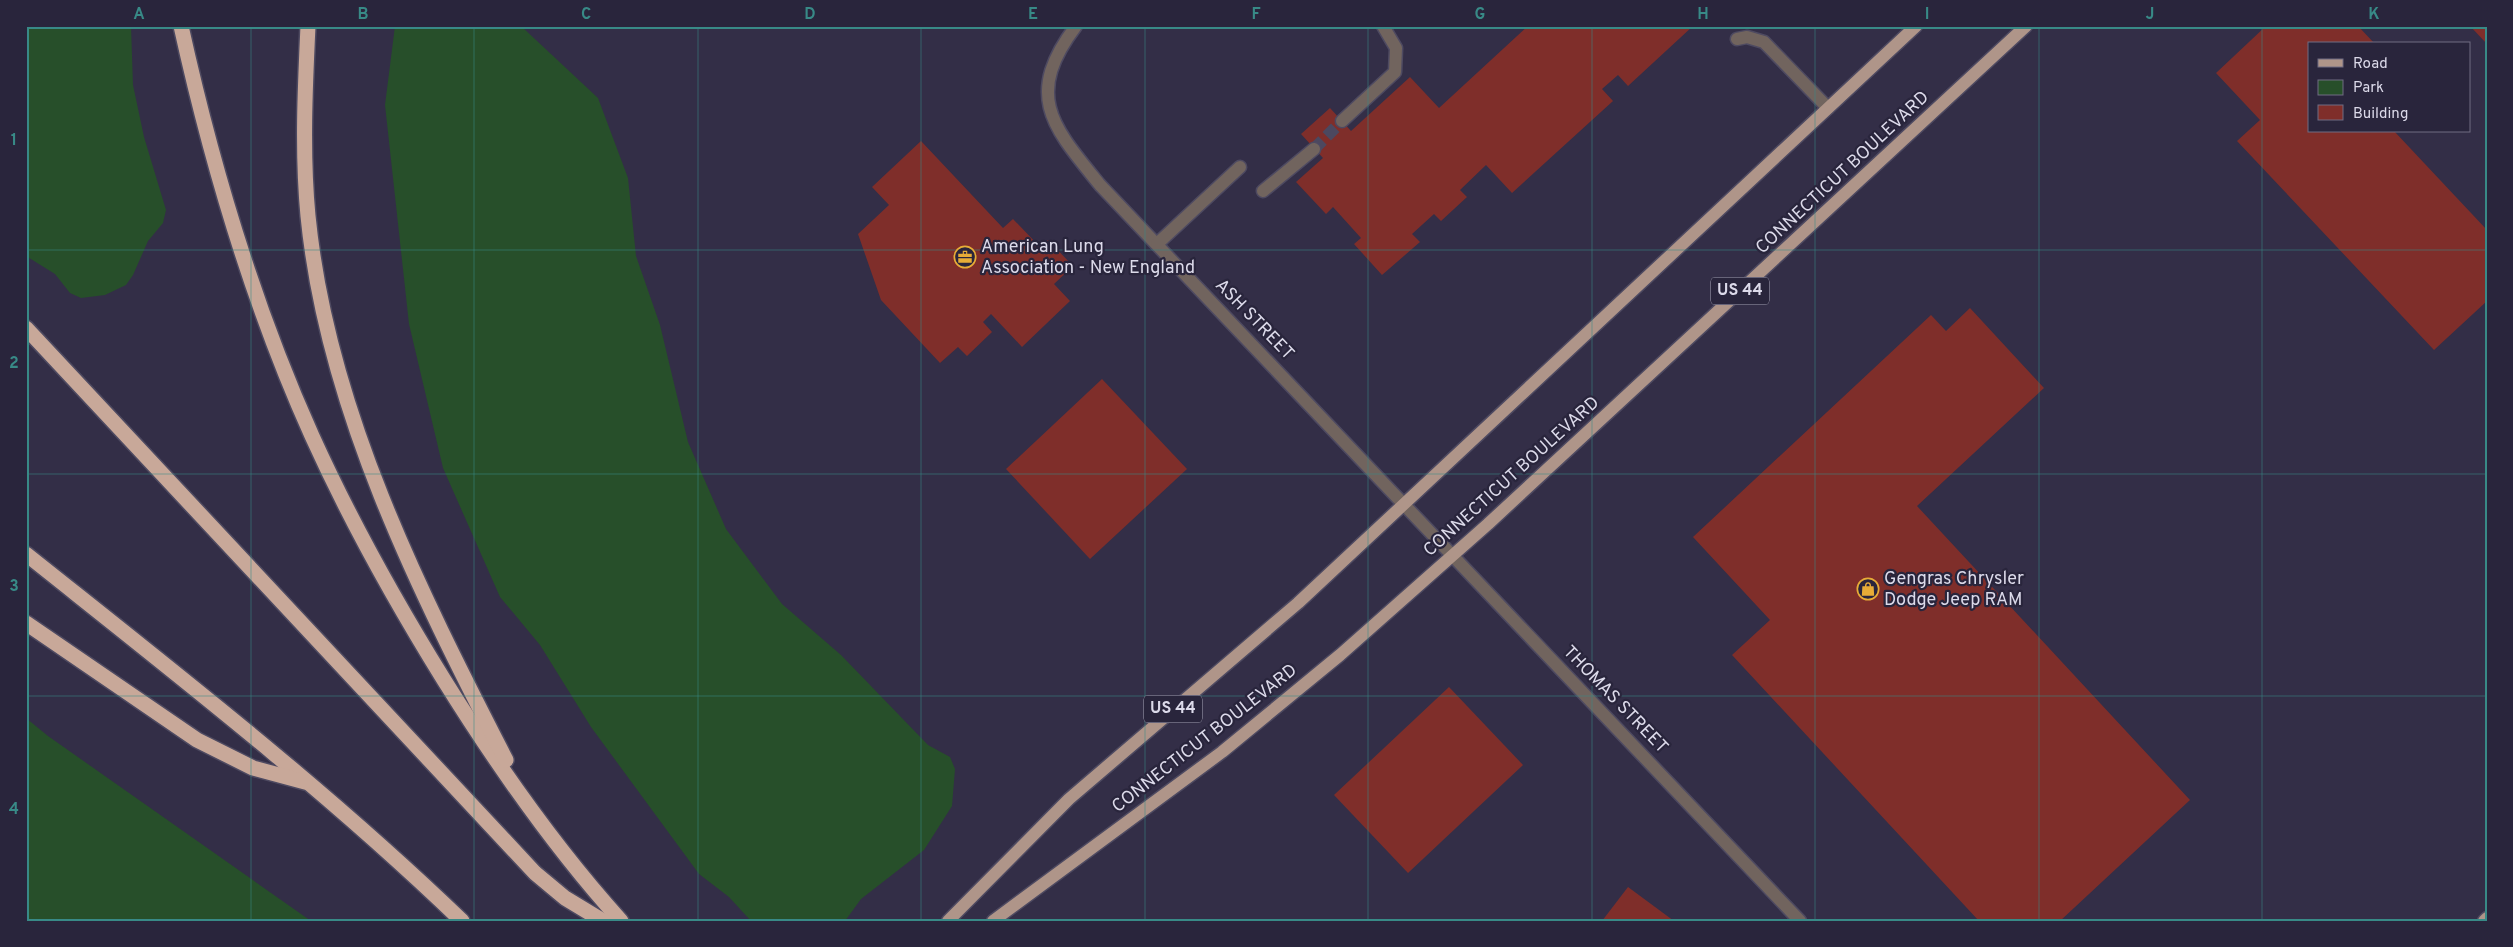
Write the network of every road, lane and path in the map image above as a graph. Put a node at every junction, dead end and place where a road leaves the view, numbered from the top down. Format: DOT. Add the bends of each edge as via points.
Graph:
graph roads {
  1 [pos="181,26"];
  2 [pos="308,26"];
  3 [pos="1076,26"];
  4 [pos="1383,26"];
  5 [pos="1916,26"];
  6 [pos="2026,26"];
  7 [pos="1737,38"];
  8 [pos="1828,108"];
  9 [pos="1342,121"];
  10 [pos="1314,149"];
  11 [pos="1240,167"];
  12 [pos="1263,191"];
  13 [pos="1157,244"];
  14 [pos="26,328"];
  15 [pos="1405,504"];
  16 [pos="26,554"];
  17 [pos="1453,556"];
  18 [pos="26,622"];
  19 [pos="307,782"];
  20 [pos="539,821"];
  21 [pos="462,921"];
  22 [pos="603,921"];
  23 [pos="621,921"];
  24 [pos="948,921"];
  25 [pos="993,921"];
  26 [pos="1800,921"];
  1 -- 20 [label="highway" via="234,227 259,303 311,435 352,519 402,609 474,728"];
  2 -- 20 [label="highway" via="304,135 307,204 318,280 342,380 369,461 408,557 477,704"];
  3 -- 13 [label="street, ASH STREET" via="1056,56 1048,80 1048,103 1053,119 1062,138 1100,185"];
  4 -- 9 [label="street" via="1396,48 1395,72"];
  5 -- 8 [label="main road, US 44"];
  6 -- 17 [label="main road, CONNECTICUT BOULEVARD / US 44"];
  7 -- 8 [label="street" via="1748,37 1764,42"];
  8 -- 15 [label="main road, US 44"];
  10 -- 12 [label="street"];
  11 -- 13 [label="street"];
  13 -- 15 [label="street, ASH STREET"];
  14 -- 22 [label="highway" via="535,873 565,898"];
  15 -- 17 [label="street, THOMAS STREET"];
  15 -- 24 [label="main road, US 44" via="1298,603 1069,799"];
  16 -- 19 [label="highway"];
  17 -- 25 [label="main road, CONNECTICUT BOULEVARD / US 44" via="1222,752"];
  17 -- 26 [label="street, THOMAS STREET"];
  18 -- 19 [label="highway" via="205,745 253,768"];
  19 -- 21 [label="highway"];
  20 -- 23 [label="highway"];
}
